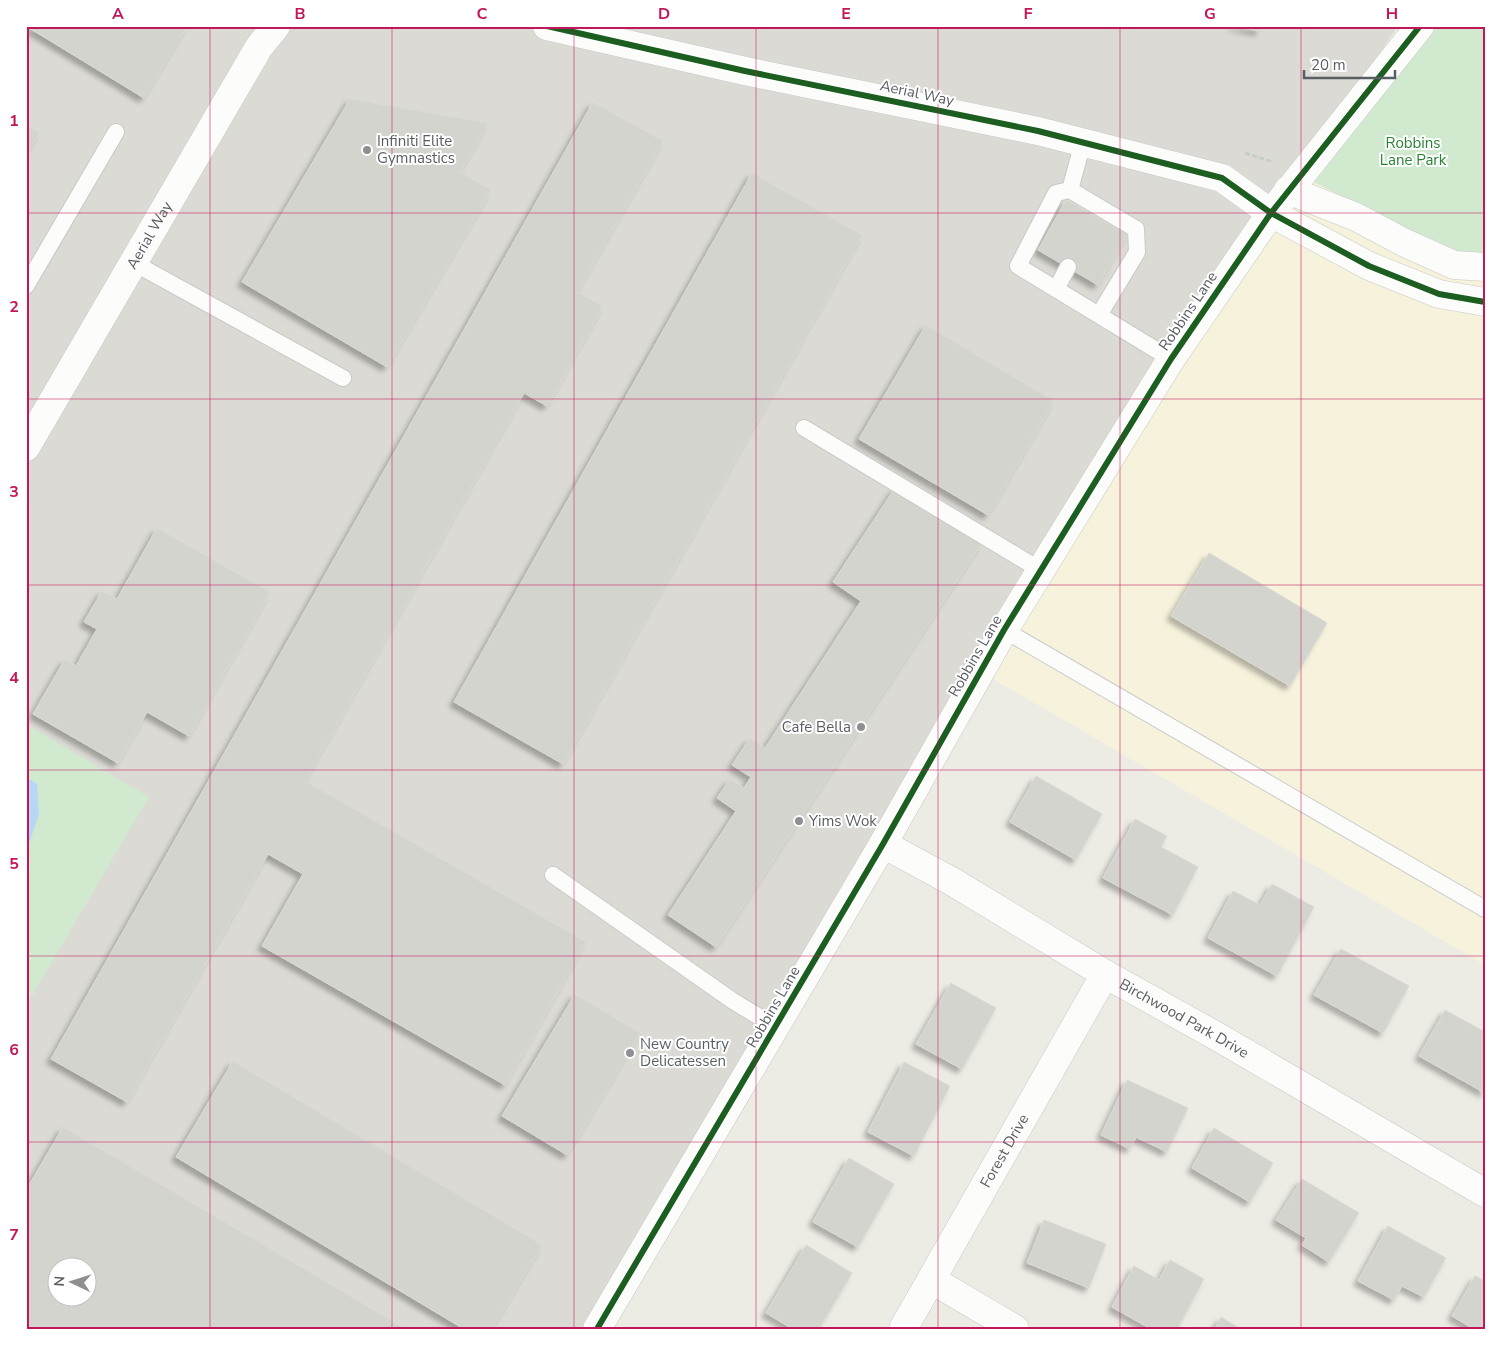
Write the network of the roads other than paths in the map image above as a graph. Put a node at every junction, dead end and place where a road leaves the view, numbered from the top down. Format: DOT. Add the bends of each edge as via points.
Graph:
graph roads {
  1 [pos="276,26"];
  2 [pos="547,26"];
  3 [pos="1420,26"];
  4 [pos="116,132"];
  5 [pos="1083,142"];
  6 [pos="1070,190"];
  7 [pos="1288,190"];
  8 [pos="1270,213"];
  9 [pos="134,263"];
  10 [pos="1068,267"];
  11 [pos="1485,267"];
  12 [pos="26,286"];
  13 [pos="1056,289"];
  14 [pos="1485,302"];
  15 [pos="1099,315"];
  16 [pos="1171,359"];
  17 [pos="342,378"];
  18 [pos="804,428"];
  19 [pos="26,446"];
  20 [pos="1042,571"];
  21 [pos="1004,630"];
  22 [pos="883,844"];
  23 [pos="553,875"];
  24 [pos="1485,909"];
  25 [pos="1105,974"];
  26 [pos="776,1027"];
  27 [pos="1485,1193"];
  28 [pos="932,1280"];
  29 [pos="597,1329"];
  30 [pos="903,1329"];
  31 [pos="1014,1329"];
  1 -- 9 [label="street, Aerial Way" via="259,47"];
  2 -- 5 [label="street, Aerial Way"];
  3 -- 7 [label="street, Robbins Lane"];
  4 -- 12 [label="lane"];
  5 -- 6 [label="lane"];
  5 -- 8 [label="street, Aerial Way" via="1222,178"];
  6 -- 13 [label="lane" via="1056,193 1018,266"];
  6 -- 15 [label="lane" via="1099,213 1136,228 1137,252"];
  7 -- 8 [label="street, Robbins Lane"];
  7 -- 11 [label="street" via="1356,217 1454,265"];
  8 -- 14 [label="street, Aerial Way" via="1369,266 1439,294"];
  8 -- 16 [label="street, Robbins Lane"];
  9 -- 17 [label="lane"];
  9 -- 19 [label="street, Aerial Way"];
  10 -- 13 [label="lane"];
  13 -- 15 [label="lane"];
  15 -- 16 [label="lane"];
  16 -- 20 [label="street, Robbins Lane"];
  18 -- 20 [label="lane"];
  20 -- 21 [label="street, Robbins Lane"];
  21 -- 22 [label="street, Robbins Lane"];
  21 -- 24 [label="lane"];
  22 -- 25 [label="street, Birchwood Park Drive" via="953,882"];
  22 -- 26 [label="street, Robbins Lane"];
  23 -- 26 [label="lane" via="733,1001"];
  25 -- 27 [label="street, Birchwood Park Drive"];
  25 -- 28 [label="street, Forest Drive"];
  26 -- 29 [label="street, Robbins Lane"];
  28 -- 30 [label="street, Forest Drive"];
  28 -- 31 [label="street"];
}
